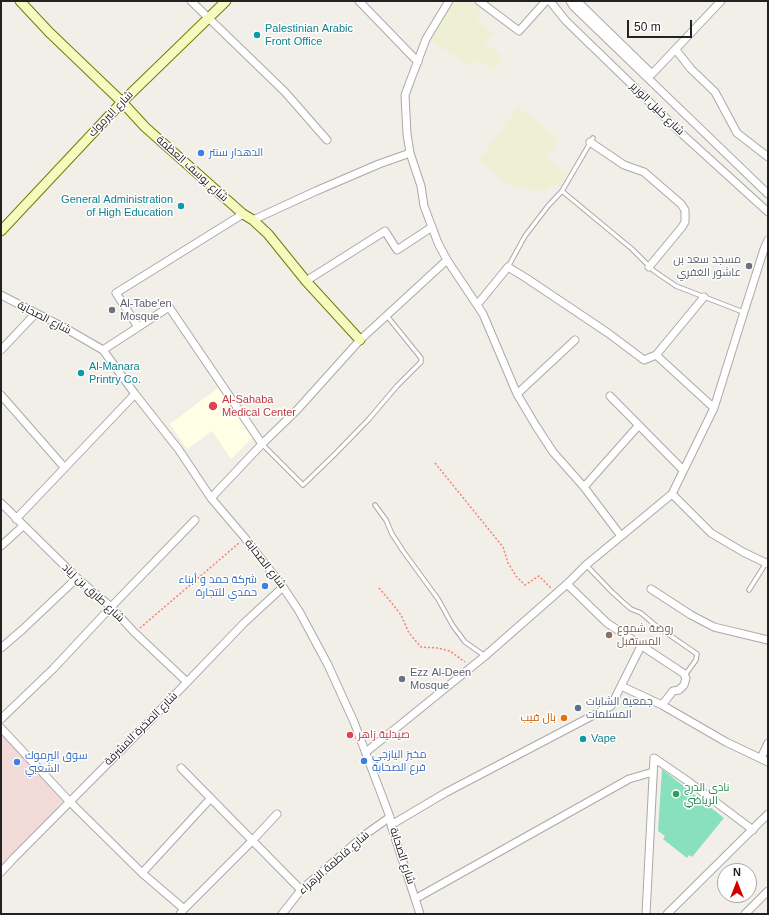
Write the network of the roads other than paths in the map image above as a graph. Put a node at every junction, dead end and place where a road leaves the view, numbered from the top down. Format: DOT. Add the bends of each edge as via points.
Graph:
graph roads {
  1 [pos="20,1"];
  2 [pos="191,1"];
  3 [pos="226,1"];
  4 [pos="359,1"];
  5 [pos="449,1"];
  6 [pos="480,1"];
  7 [pos="546,1"];
  8 [pos="550,1"];
  9 [pos="570,1"];
  10 [pos="577,1"];
  11 [pos="721,1"];
  12 [pos="208,19"];
  13 [pos="676,50"];
  14 [pos="418,62"];
  15 [pos="122,102"];
  16 [pos="327,140"];
  17 [pos="591,140"];
  18 [pos="410,153"];
  19 [pos="768,157"];
  20 [pos="562,191"];
  21 [pos="768,194"];
  22 [pos="768,212"];
  23 [pos="243,214"];
  24 [pos="253,220"];
  25 [pos="432,226"];
  26 [pos="1,231"];
  27 [pos="768,240"];
  28 [pos="447,260"];
  29 [pos="508,267"];
  30 [pos="650,267"];
  31 [pos="306,281"];
  32 [pos="1,295"];
  33 [pos="704,297"];
  34 [pos="477,305"];
  35 [pos="744,312"];
  36 [pos="36,313"];
  37 [pos="386,316"];
  38 [pos="138,327"];
  39 [pos="360,340"];
  40 [pos="575,340"];
  41 [pos="1,350"];
  42 [pos="103,350"];
  43 [pos="656,356"];
  44 [pos="134,394"];
  45 [pos="517,394"];
  46 [pos="1,395"];
  47 [pos="610,396"];
  48 [pos="714,408"];
  49 [pos="639,425"];
  50 [pos="262,444"];
  51 [pos="64,467"];
  52 [pos="683,470"];
  53 [pos="584,487"];
  54 [pos="672,494"];
  55 [pos="211,498"];
  56 [pos="1,503"];
  57 [pos="374,505"];
  58 [pos="16,519"];
  59 [pos="195,520"];
  60 [pos="23,526"];
  61 [pos="621,536"];
  62 [pos="1,546"];
  63 [pos="767,564"];
  64 [pos="586,565"];
  65 [pos="77,578"];
  66 [pos="567,584"];
  67 [pos="283,587"];
  68 [pos="651,589"];
  69 [pos="749,590"];
  70 [pos="111,607"];
  71 [pos="768,640"];
  72 [pos="642,646"];
  73 [pos="1,648"];
  74 [pos="485,656"];
  75 [pos="685,676"];
  76 [pos="186,682"];
  77 [pos="621,686"];
  78 [pos="662,705"];
  79 [pos="1,719"];
  80 [pos="1,728"];
  81 [pos="768,743"];
  82 [pos="366,752"];
  83 [pos="761,758"];
  84 [pos="768,762"];
  85 [pos="181,768"];
  86 [pos="653,772"];
  87 [pos="211,798"];
  88 [pos="69,801"];
  89 [pos="276,814"];
  90 [pos="768,814"];
  91 [pos="390,817"];
  92 [pos="391,825"];
  93 [pos="753,830"];
  94 [pos="252,841"];
  95 [pos="1,872"];
  96 [pos="142,873"];
  97 [pos="301,890"];
  98 [pos="768,891"];
  99 [pos="416,899"];
  100 [pos="182,912"];
  101 [pos="282,914"];
  102 [pos="420,914"];
  103 [pos="646,914"];
  104 [pos="667,914"];
  105 [pos="745,914"];
  1 -- 15 [label="street, شارع يوسف العظمة"];
  2 -- 12 [label="street"];
  3 -- 12 [label="street, شارع اليرموك"];
  4 -- 14 [label="street"];
  5 -- 14 [label="street" via="426,39"];
  6 -- 7 [label="street" via="519,31"];
  8 -- 22 [label="street, شارع خليل الوزير" via="566,21 681,133"];
  9 -- 21 [label="street, شارع خليل الوزير"];
  10 -- 13 [label="street" via="652,74"];
  11 -- 13 [label="street"];
  12 -- 15 [label="street, شارع اليرموك"];
  12 -- 16 [label="street" via="285,92"];
  13 -- 19 [label="street" via="715,92 737,133"];
  14 -- 18 [label="street" via="405,95 406,134"];
  15 -- 23 [label="street, شارع يوسف العظمة" via="145,127"];
  15 -- 26 [label="street, شارع اليرموك"];
  17 -- 20 [label="lane"];
  17 -- 30 [label="street" via="624,164 644,172 685,210 685,222 682,227"];
  18 -- 24 [label="street" via="379,164"];
  18 -- 25 [label="street"];
  20 -- 29 [label="lane" via="525,236"];
  20 -- 30 [label="lane"];
  23 -- 24 [label="street, شارع يوسف العظمة"];
  23 -- 38 [label="street" via="116,293"];
  24 -- 31 [label="street, شارع يوسف العظمة" via="268,234"];
  25 -- 28 [label="street"];
  25 -- 31 [label="street" via="397,250 385,231"];
  27 -- 35 [label="street"];
  28 -- 34 [label="street"];
  28 -- 37 [label="street"];
  29 -- 34 [label="street"];
  29 -- 43 [label="street" via="644,360"];
  30 -- 33 [label="lane" via="676,286"];
  31 -- 39 [label="street, شارع يوسف العظمة"];
  32 -- 36 [label="street, شارع الصحابة"];
  33 -- 35 [label="lane"];
  33 -- 43 [label="street"];
  34 -- 45 [label="street"];
  35 -- 48 [label="street"];
  36 -- 41 [label="street"];
  36 -- 42 [label="street, شارع الصحابة"];
  37 -- 39 [label="street"];
  37 -- 50 [label="lane" via="421,358 421,362 335,454 302,485"];
  38 -- 42 [label="street"];
  38 -- 50 [label="street" via="169,307"];
  39 -- 50 [label="street"];
  40 -- 45 [label="street"];
  42 -- 44 [label="street, شارع الصحابة"];
  43 -- 48 [label="street"];
  44 -- 51 [label="street"];
  44 -- 55 [label="street, شارع الصحابة" via="179,450"];
  45 -- 53 [label="street" via="553,452"];
  46 -- 51 [label="street"];
  47 -- 49 [label="street"];
  48 -- 52 [label="street"];
  49 -- 52 [label="street"];
  49 -- 53 [label="street"];
  50 -- 55 [label="street"];
  51 -- 58 [label="street"];
  52 -- 54 [label="street"];
  53 -- 61 [label="street"];
  54 -- 61 [label="street"];
  54 -- 63 [label="street" via="711,533"];
  55 -- 67 [label="street, شارع الصحابة"];
  56 -- 58 [label="street, شارع طارق بن زياد"];
  57 -- 74 [label="lane" via="458,633 465,642"];
  58 -- 60 [label="street, شارع طارق بن زياد"];
  59 -- 70 [label="street"];
  60 -- 62 [label="street"];
  60 -- 65 [label="street, شارع طارق بن زياد"];
  61 -- 64 [label="street"];
  63 -- 69 [label="lane"];
  64 -- 66 [label="street"];
  64 -- 75 [label="lane" via="631,609 641,613 697,654"];
  65 -- 70 [label="street, شارع طارق بن زياد"];
  65 -- 73 [label="street"];
  66 -- 72 [label="street" via="607,623"];
  66 -- 74 [label="street"];
  67 -- 76 [label="street, شارع الصخرة المشرفة"];
  67 -- 82 [label="street, شارع الصحابة" via="300,611 328,665"];
  68 -- 71 [label="street" via="714,627"];
  70 -- 76 [label="street, شارع طارق بن زياد"];
  70 -- 79 [label="street" via="53,669"];
  72 -- 75 [label="street"];
  72 -- 77 [label="street"];
  74 -- 82 [label="street"];
  75 -- 78 [label="street" via="684,685 679,690 672,691"];
  76 -- 88 [label="street, شارع الصخرة المشرفة"];
  77 -- 78 [label="street"];
  77 -- 92 [label="street" via="611,706 445,793"];
  78 -- 83 [label="street" via="726,742"];
  80 -- 88 [label="street"];
  81 -- 83 [label="street"];
  82 -- 91 [label="street, شارع الصحابة"];
  83 -- 84 [label="street"];
  85 -- 87 [label="street"];
  86 -- 93 [label="street" via="654,758"];
  86 -- 99 [label="street" via="629,779"];
  86 -- 103 [label="street"];
  87 -- 94 [label="street"];
  87 -- 96 [label="street"];
  88 -- 95 [label="street, شارع الصخرة المشرفة"];
  88 -- 96 [label="street"];
  89 -- 94 [label="street"];
  90 -- 93 [label="street"];
  91 -- 92 [label="street, شارع الصحابة"];
  91 -- 97 [label="street, شارع فاطمة الزهراء" via="366,834"];
  92 -- 99 [label="street, شارع الصحابة"];
  93 -- 104 [label="street"];
  94 -- 97 [label="street"];
  94 -- 100 [label="street"];
  96 -- 100 [label="street"];
  97 -- 101 [label="street, شارع فاطمة الزهراء"];
  98 -- 105 [label="street"];
  99 -- 102 [label="street, شارع الصحابة"];
}
